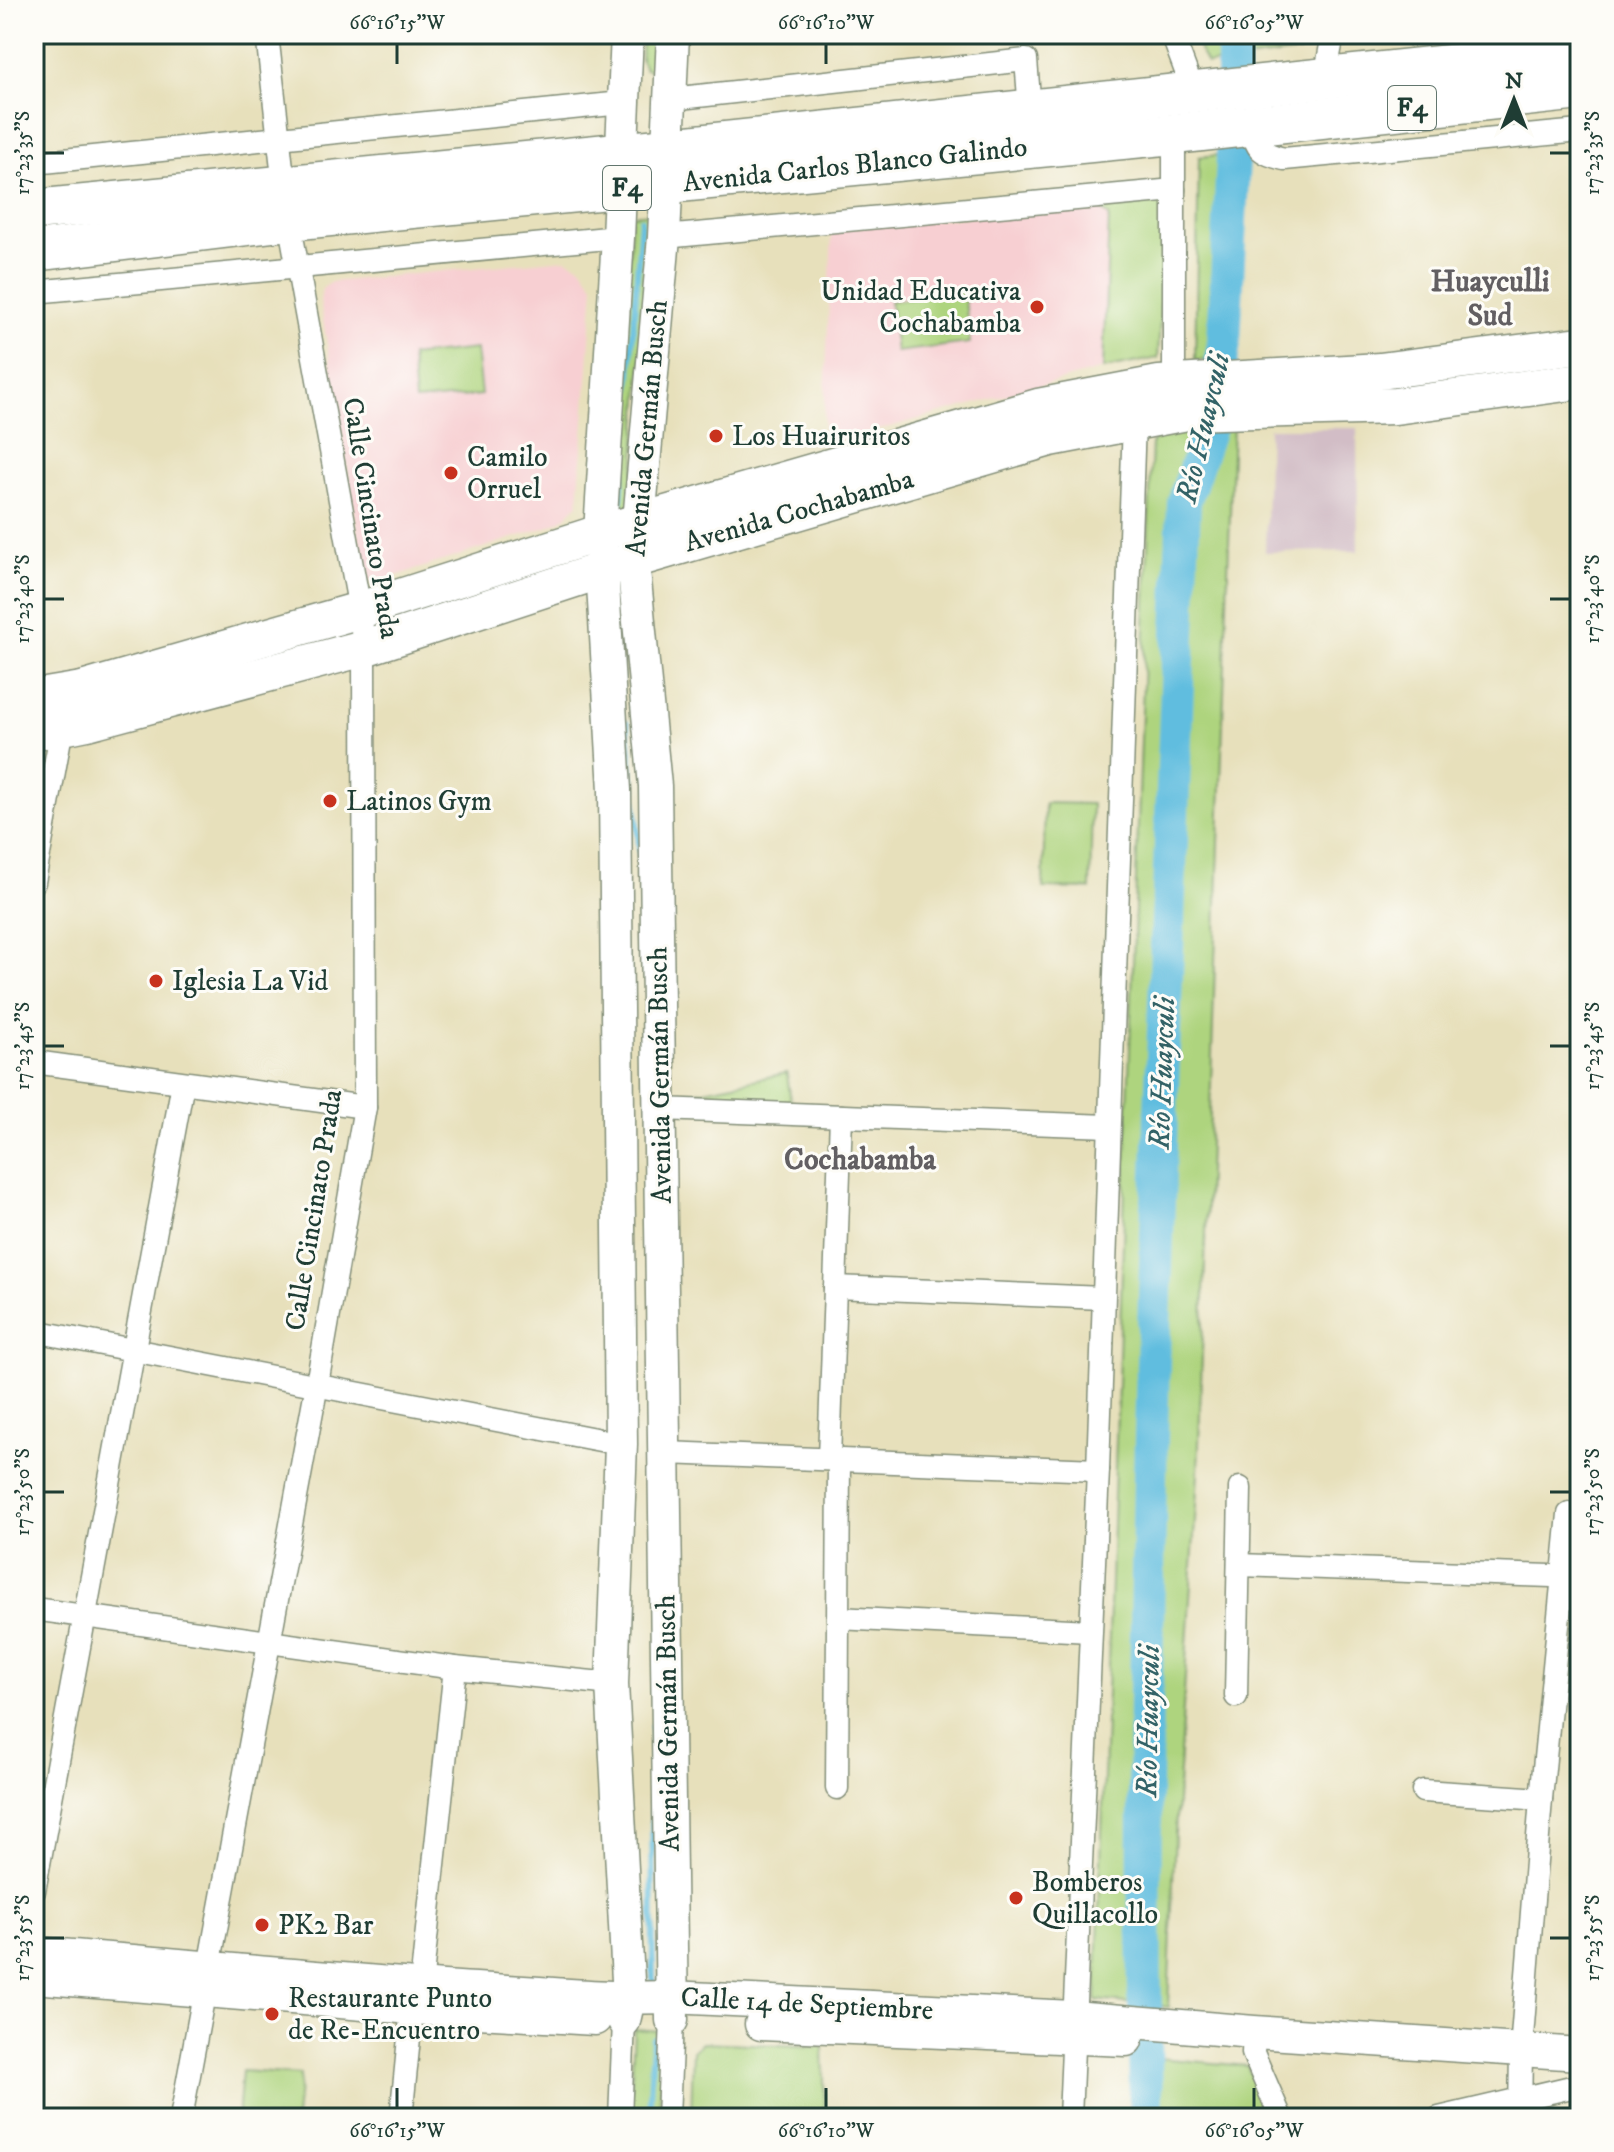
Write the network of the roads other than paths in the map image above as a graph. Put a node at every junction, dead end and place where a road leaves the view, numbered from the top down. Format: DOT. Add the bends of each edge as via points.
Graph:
graph roads {
  1 [pos="267,34"];
  2 [pos="627,34"];
  3 [pos="673,34"];
  4 [pos="1172,34"];
  5 [pos="1333,34"];
  6 [pos="1580,51"];
  7 [pos="1325,78"];
  8 [pos="670,90"];
  9 [pos="1580,90"];
  10 [pos="623,93"];
  11 [pos="1228,108"];
  12 [pos="1030,110"];
  13 [pos="1580,131"];
  14 [pos="1174,134"];
  15 [pos="277,139"];
  16 [pos="34,163"];
  17 [pos="669,166"];
  18 [pos="620,170"];
  19 [pos="1174,190"];
  20 [pos="286,203"];
  21 [pos="34,210"];
  22 [pos="618,237"];
  23 [pos="664,237"];
  24 [pos="34,251"];
  25 [pos="298,267"];
  26 [pos="34,292"];
  27 [pos="1580,345"];
  28 [pos="1580,381"];
  29 [pos="1187,398"];
  30 [pos="639,522"];
  31 [pos="600,533"];
  32 [pos="617,565"];
  33 [pos="360,610"];
  34 [pos="364,648"];
  35 [pos="47,713"];
  36 [pos="34,882"];
  37 [pos="34,1062"];
  38 [pos="183,1083"];
  39 [pos="365,1107"];
  40 [pos="660,1109"];
  41 [pos="841,1116"];
  42 [pos="1109,1126"];
  43 [pos="835,1287"];
  44 [pos="1103,1298"];
  45 [pos="34,1331"];
  46 [pos="134,1350"];
  47 [pos="317,1384"];
  48 [pos="621,1444"];
  49 [pos="666,1453"];
  50 [pos="834,1460"];
  51 [pos="1098,1470"];
  52 [pos="1240,1488"];
  53 [pos="1569,1514"];
  54 [pos="1239,1565"];
  55 [pos="1572,1577"];
  56 [pos="34,1609"];
  57 [pos="86,1616"];
  58 [pos="838,1618"];
  59 [pos="1090,1631"];
  60 [pos="269,1641"];
  61 [pos="455,1668"];
  62 [pos="612,1684"];
  63 [pos="1236,1696"];
  64 [pos="837,1788"];
  65 [pos="1423,1791"];
  66 [pos="1541,1799"];
  67 [pos="34,1891"];
  68 [pos="34,1953"];
  69 [pos="34,1977"];
  70 [pos="206,1978"];
  71 [pos="416,1997"];
  72 [pos="671,2008"];
  73 [pos="626,2010"];
  74 [pos="1074,2028"];
  75 [pos="1254,2042"];
  76 [pos="1580,2054"];
  77 [pos="1580,2074"];
  78 [pos="1521,2084"];
  79 [pos="1580,2085"];
  80 [pos="181,2118"];
  81 [pos="401,2118"];
  82 [pos="620,2118"];
  83 [pos="668,2118"];
  84 [pos="1070,2118"];
  85 [pos="1281,2118"];
  86 [pos="1439,2118"];
  1 -- 15 [label="street, Calle Cincinato Prada"];
  2 -- 10 [label="street, Avenida Germán Busch"];
  3 -- 8 [label="street, Avenida Germán Busch"];
  4 -- 11 [label="street"];
  5 -- 7 [label="street"];
  6 -- 7 [label="highway, Avenida Carlos Blanco Galindo / F4"];
  7 -- 11 [label="highway, Avenida Carlos Blanco Galindo / F4"];
  8 -- 10 [label="street"];
  8 -- 12 [label="street" via="1026,60"];
  8 -- 17 [label="street, Avenida Germán Busch"];
  9 -- 11 [label="highway, Avenida Carlos Blanco Galindo / F4"];
  10 -- 15 [label="street"];
  10 -- 18 [label="street, Avenida Germán Busch"];
  11 -- 12 [label="highway, Avenida Carlos Blanco Galindo / F4"];
  11 -- 13 [label="street" via="1265,154 1284,159"];
  11 -- 14 [label="highway, Avenida Carlos Blanco Galindo / F4"];
  12 -- 17 [label="highway, Avenida Carlos Blanco Galindo / F4"];
  14 -- 17 [label="highway, Avenida Carlos Blanco Galindo / F4"];
  14 -- 19 [label="street"];
  15 -- 16 [label="street"];
  15 -- 20 [label="street, Calle Cincinato Prada"];
  17 -- 18 [label="highway, Avenida Carlos Blanco Galindo / F4"];
  17 -- 23 [label="street, Avenida Germán Busch"];
  18 -- 20 [label="highway, Avenida Carlos Blanco Galindo / F4"];
  18 -- 22 [label="street, Avenida Germán Busch"];
  19 -- 23 [label="street, Avenida Carlos Blanco Galindo"];
  19 -- 29 [label="street"];
  20 -- 21 [label="highway, Avenida Carlos Blanco Galindo / F4"];
  20 -- 24 [label="highway, Avenida Carlos Blanco Galindo / F4"];
  20 -- 25 [label="street, Calle Cincinato Prada"];
  22 -- 25 [label="street"];
  22 -- 31 [label="street, Avenida Germán Busch"];
  23 -- 30 [label="street, Avenida Germán Busch"];
  25 -- 26 [label="street"];
  25 -- 33 [label="street, Calle Cincinato Prada"];
  27 -- 29 [label="main road, Avenida Cochabamba"];
  28 -- 29 [label="main road, Avenida Cochabamba" via="1395,406"];
  29 -- 30 [label="main road, Avenida Cochabamba" via="1038,407"];
  29 -- 32 [label="main road, Avenida Cochabamba"];
  29 -- 42 [label="street"];
  30 -- 31 [label="main road, Avenida Cochabamba"];
  30 -- 32 [label="street, Avenida Germán Busch"];
  31 -- 32 [label="street, Avenida Germán Busch"];
  31 -- 33 [label="main road, Avenida Cochabamba"];
  32 -- 34 [label="main road, Avenida Cochabamba"];
  32 -- 40 [label="street, Avenida Germán Busch" via="655,786"];
  32 -- 48 [label="street, Avenida Germán Busch"];
  33 -- 34 [label="street, Calle Cincinato Prada"];
  33 -- 35 [label="main road, Avenida Cochabamba"];
  34 -- 35 [label="main road, Avenida Cochabamba"];
  34 -- 39 [label="street, Calle Cincinato Prada"];
  35 -- 36 [label="street"];
  37 -- 38 [label="street"];
  38 -- 39 [label="street"];
  38 -- 46 [label="street"];
  39 -- 47 [label="street, Calle Cincinato Prada"];
  40 -- 41 [label="street"];
  40 -- 49 [label="street, Avenida Germán Busch"];
  41 -- 42 [label="street"];
  41 -- 43 [label="street"];
  42 -- 44 [label="street"];
  43 -- 44 [label="street"];
  43 -- 50 [label="street"];
  44 -- 51 [label="street"];
  45 -- 46 [label="street"];
  46 -- 47 [label="street"];
  46 -- 57 [label="street"];
  47 -- 48 [label="street"];
  47 -- 60 [label="street, Calle Cincinato Prada"];
  48 -- 62 [label="street, Avenida Germán Busch"];
  49 -- 50 [label="street"];
  49 -- 72 [label="street, Avenida Germán Busch"];
  50 -- 51 [label="street"];
  50 -- 58 [label="street"];
  51 -- 59 [label="street"];
  52 -- 54 [label="street"];
  53 -- 55 [label="street"];
  54 -- 55 [label="street"];
  54 -- 63 [label="street"];
  55 -- 66 [label="street"];
  56 -- 57 [label="street"];
  57 -- 60 [label="street"];
  57 -- 67 [label="street"];
  58 -- 59 [label="street"];
  58 -- 64 [label="street"];
  59 -- 74 [label="street"];
  60 -- 61 [label="street"];
  60 -- 70 [label="street, Calle Cincinato Prada"];
  61 -- 62 [label="street"];
  61 -- 71 [label="street"];
  62 -- 73 [label="street, Avenida Germán Busch"];
  65 -- 66 [label="street"];
  66 -- 78 [label="street"];
  68 -- 70 [label="street, Calle 14 de Septiembre"];
  69 -- 70 [label="street, Calle 14 de Septiembre"];
  70 -- 71 [label="street, Calle 14 de Septiembre"];
  70 -- 80 [label="street, Calle Cincinato Prada"];
  71 -- 73 [label="street, Calle 14 de Septiembre"];
  71 -- 81 [label="street"];
  72 -- 73 [label="street, Calle 14 de Septiembre"];
  72 -- 74 [label="street, Calle 14 de Septiembre"];
  72 -- 83 [label="street, Avenida Germán Busch"];
  73 -- 82 [label="street, Avenida Germán Busch"];
  74 -- 75 [label="street, Calle 14 de Septiembre"];
  74 -- 84 [label="street"];
  75 -- 78 [label="street, Calle 14 de Septiembre"];
  75 -- 85 [label="street"];
  76 -- 78 [label="street, Calle 14 de Septiembre"];
  77 -- 78 [label="street, Calle 14 de Septiembre"];
  78 -- 79 [label="street"];
  78 -- 86 [label="street"];
}
